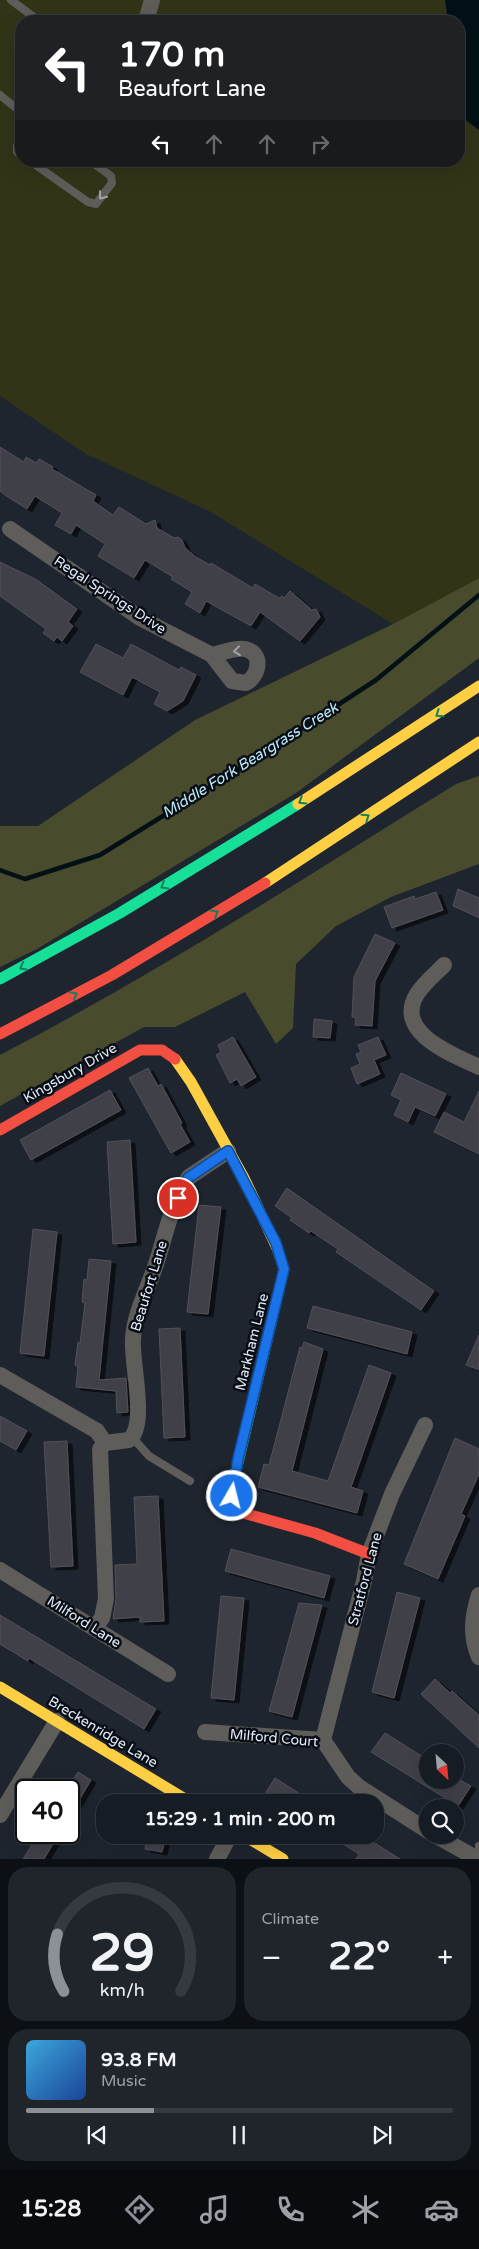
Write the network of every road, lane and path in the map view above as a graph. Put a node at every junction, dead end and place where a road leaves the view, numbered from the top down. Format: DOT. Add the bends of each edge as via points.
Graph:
graph roads {
  1 [pos="11,0"];
  2 [pos="152,0"];
  3 [pos="31,15"];
  4 [pos="148,15"];
  5 [pos="0,95"];
  6 [pos="15,107"];
  7 [pos="38,167"];
  8 [pos="98,167"];
  9 [pos="3,527"];
  10 [pos="212,654"];
  11 [pos="479,686"];
  12 [pos="479,742"];
  13 [pos="444,965"];
  14 [pos="0,979"];
  15 [pos="0,1034"];
  16 [pos="157,1048"];
  17 [pos="479,1067"];
  18 [pos="0,1130"];
  19 [pos="228,1151"];
  20 [pos="0,1375"];
  21 [pos="425,1425"];
  22 [pos="132,1437"];
  23 [pos="105,1443"];
  24 [pos="190,1480"];
  25 [pos="369,1554"];
  26 [pos="0,1570"];
  27 [pos="479,1595"];
  28 [pos="94,1628"];
  29 [pos="479,1657"];
  30 [pos="168,1674"];
  31 [pos="0,1687"];
  32 [pos="57,1721"];
  33 [pos="205,1732"];
  34 [pos="323,1740"];
  35 [pos="177,1794"];
  36 [pos="0,1815"];
  37 [pos="419,1824"];
  38 [pos="225,1844"];
  39 [pos="258,1844"];
  40 [pos="459,1844"];
  41 [pos="477,1851"];
  42 [pos="216,1859"];
  43 [pos="282,1859"];
  1 -- 3 [label="lane"];
  2 -- 4 [label="street"];
  5 -- 6 [label="lane"];
  8 -- 7 [label="lane, one-way" via="111,176 112,183 96,204 88,202"];
  9 -- 10 [label="street, Regal Springs Drive" via="140,618"];
  11 -- 14 [label="main road, one-way" via="240,841 72,941"];
  15 -- 12 [label="main road, one-way" via="112,975 274,878"];
  13 -- 17 [label="street" via="416,995 413,1017 422,1035 432,1044"];
  16 -- 18 [label="main road, Kingsbury Drive" via="140,1050"];
  16 -- 19 [label="main road, Markham Lane" via="172,1056 197,1092"];
  19 -- 22 [label="street, Beaufort Lane" via="188,1178 172,1212 133,1339 137,1423"];
  19 -- 25 [label="main road, Markham Lane" via="276,1243 284,1269 232,1496 238,1510 243,1513 316,1533"];
  20 -- 23 [label="street" via="97,1432"];
  21 -- 25 [label="street, Stratford Lane" via="392,1494"];
  22 -- 23 [label="street" via="119,1443"];
  22 -- 24 [label="lane" via="148,1456"];
  23 -- 28 [label="street" via="100,1449 99,1459 105,1610"];
  25 -- 34 [label="street, Stratford Lane"];
  26 -- 28 [label="street, Milford Lane"];
  27 -- 29 [label="street" via="473,1625"];
  28 -- 30 [label="street, Milford Lane"];
  31 -- 32 [label="main road, Breckenridge Lane"];
  32 -- 35 [label="main road, Breckenridge Lane"];
  32 -- 36 [label="street"];
  33 -- 34 [label="street, Milford Court"];
  34 -- 37 [label="street, Milford Court" via="348,1777 359,1787"];
  38 -- 42 [label="street"];
  39 -- 43 [label="main road"];
  40 -- 41 [label="street"];
}
